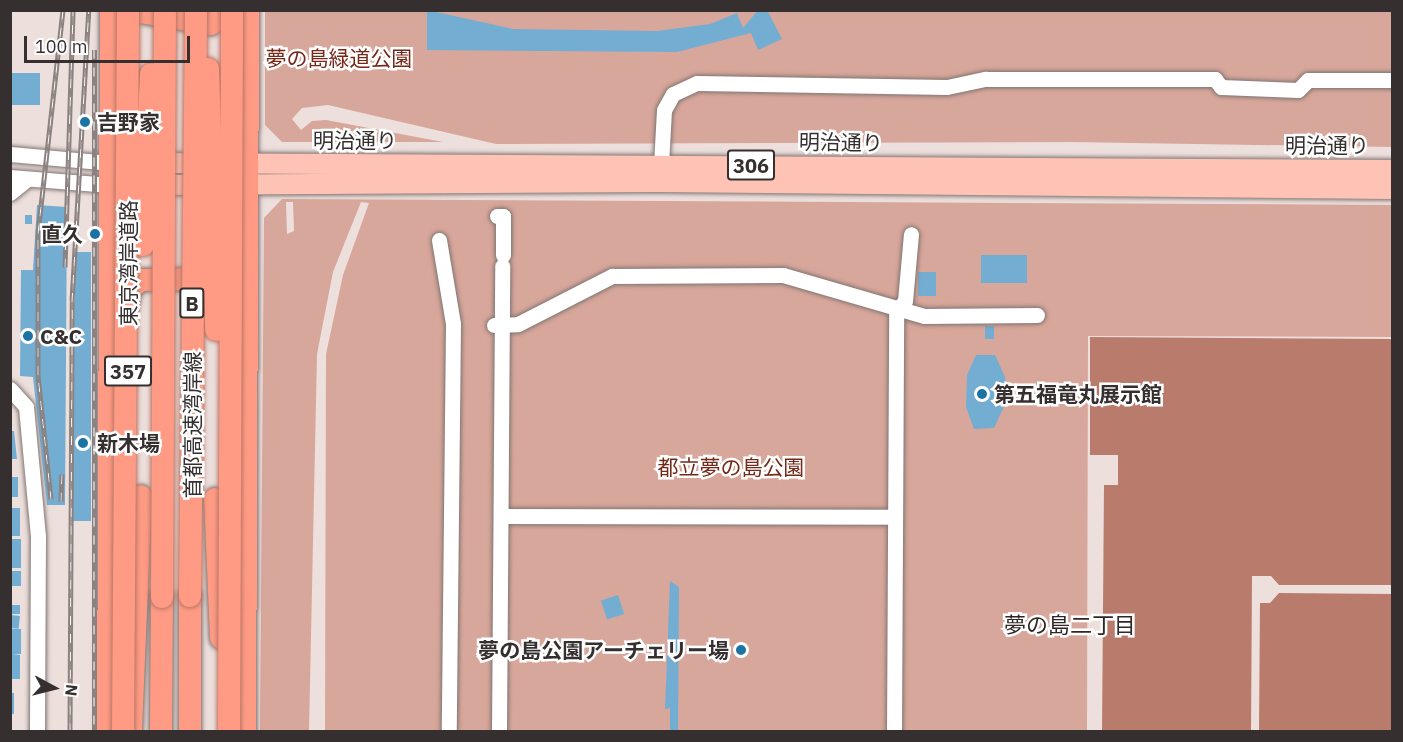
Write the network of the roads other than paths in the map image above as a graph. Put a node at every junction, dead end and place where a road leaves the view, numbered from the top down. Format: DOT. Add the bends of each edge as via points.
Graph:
graph roads {
  1 [pos="111,10"];
  2 [pos="128,10"];
  3 [pos="196,10"];
  4 [pos="205,10"];
  5 [pos="233,10"];
  6 [pos="248,10"];
  7 [pos="165,12"];
  8 [pos="1392,80"];
  9 [pos="10,154"];
  10 [pos="661,165"];
  11 [pos="1392,170"];
  12 [pos="110,174"];
  13 [pos="248,174"];
  14 [pos="10,177"];
  15 [pos="27,179"];
  16 [pos="10,185"];
  17 [pos="1392,189"];
  18 [pos="10,193"];
  19 [pos="497,216"];
  20 [pos="911,234"];
  21 [pos="439,240"];
  22 [pos="896,310"];
  23 [pos="1037,315"];
  24 [pos="498,325"];
  25 [pos="111,343"];
  26 [pos="10,389"];
  27 [pos="249,390"];
  28 [pos="501,516"];
  29 [pos="895,517"];
  30 [pos="37,732"];
  31 [pos="108,732"];
  32 [pos="123,732"];
  33 [pos="131,732"];
  34 [pos="161,732"];
  35 [pos="190,732"];
  36 [pos="230,732"];
  37 [pos="246,732"];
  38 [pos="449,732"];
  39 [pos="499,732"];
  40 [pos="894,732"];
  1 -- 12 [label="highway, 357"];
  2 -- 5 [label="highway" via="211,24"];
  2 -- 32 [label="highway, 東京湾岸道路 / 357, bridge"];
  3 -- 35 [label="highway, 首都高速湾岸線 / B, bridge"];
  4 -- 36 [label="highway, bridge" via="215,191 215,499 219,614"];
  5 -- 36 [label="highway, bridge"];
  6 -- 13 [label="highway"];
  7 -- 33 [label="highway, bridge" via="150,75 147,123 138,674"];
  7 -- 34 [label="highway, 首都高速湾岸線 / B, bridge"];
  8 -- 10 [label="street" via="1308,80 1298,90 1221,87 1215,79 986,79 947,87 697,83 674,94 664,110"];
  9 -- 12 [label="street"];
  10 -- 11 [label="main road, 明治通り / 306"];
  10 -- 13 [label="main road, 明治通り / 306"];
  12 -- 13 [label="main road, 明治通り / 306"];
  12 -- 15 [label="street"];
  12 -- 25 [label="highway, 357"];
  13 -- 17 [label="main road, 明治通り / 306"];
  13 -- 27 [label="highway"];
  14 -- 15 [label="street"];
  15 -- 16 [label="street"];
  15 -- 18 [label="street"];
  19 -- 24 [label="street" via="503,216"];
  20 -- 22 [label="street" via="905,301"];
  21 -- 38 [label="street" via="453,324"];
  22 -- 23 [label="street" via="924,316"];
  22 -- 24 [label="street" via="791,276 612,276 518,324"];
  22 -- 29 [label="street"];
  24 -- 28 [label="street"];
  25 -- 27 [label="highway" via="135,283 217,278 230,291 236,359"];
  25 -- 31 [label="highway, 357"];
  26 -- 30 [label="street" via="26,407 38,536"];
  27 -- 37 [label="highway"];
  28 -- 29 [label="street"];
  28 -- 39 [label="street"];
  29 -- 40 [label="street"];
}
